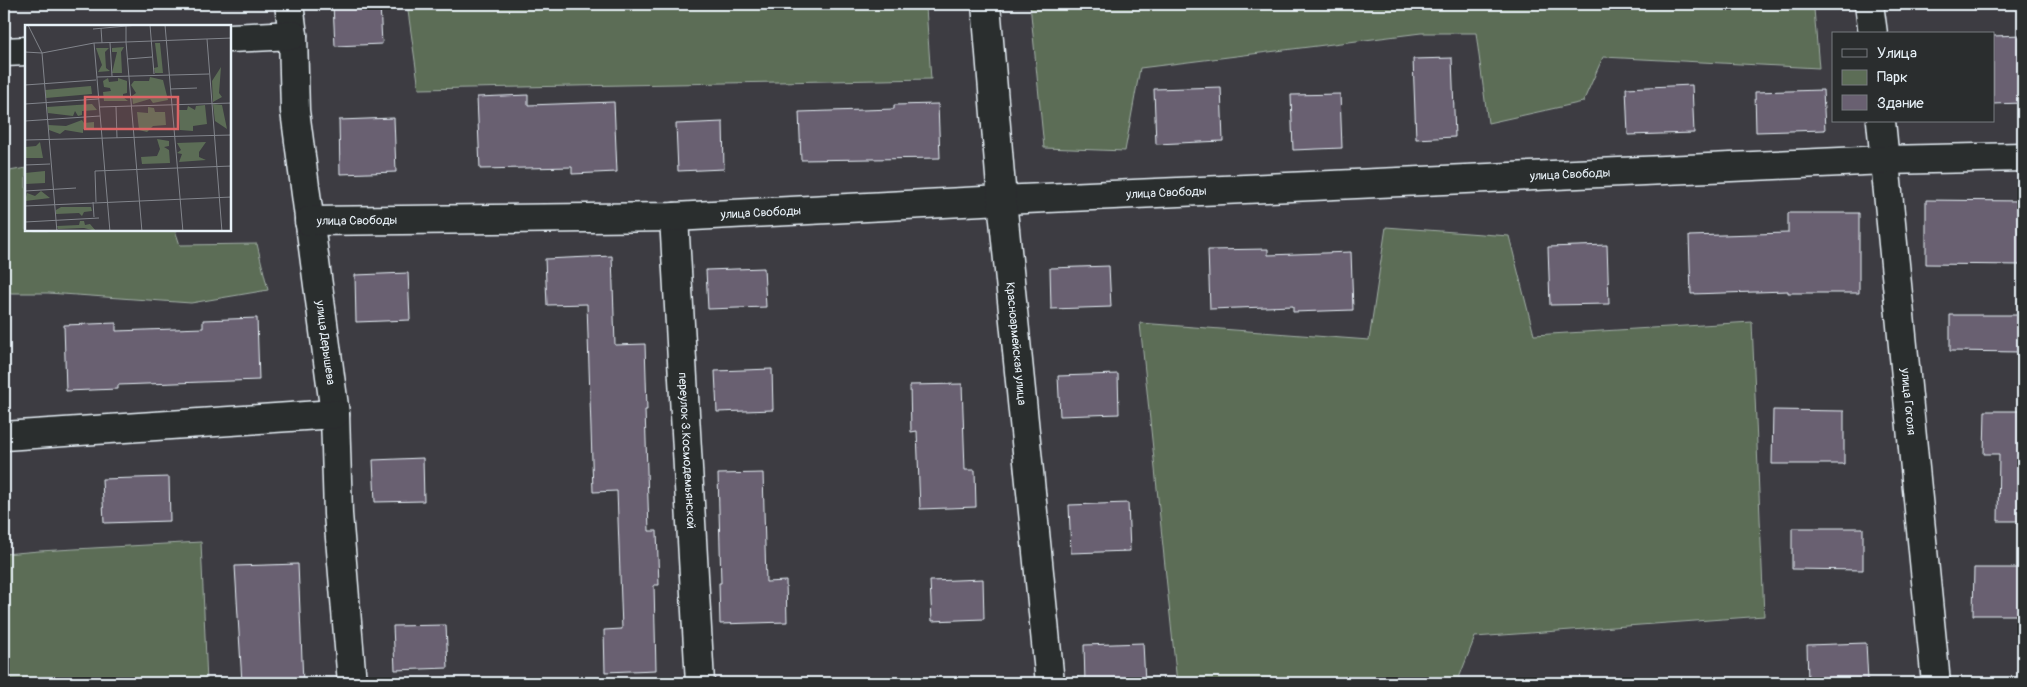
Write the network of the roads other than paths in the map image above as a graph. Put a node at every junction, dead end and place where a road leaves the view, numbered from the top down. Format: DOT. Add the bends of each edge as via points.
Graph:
graph roads {
  1 [pos="290,4"];
  2 [pos="986,4"];
  3 [pos="1870,4"];
  4 [pos="1872,32"];
  5 [pos="294,34"];
  6 [pos="231,38"];
  7 [pos="25,51"];
  8 [pos="4,52"];
  9 [pos="1881,122"];
  10 [pos="2023,157"];
  11 [pos="1885,160"];
  12 [pos="1002,200"];
  13 [pos="674,217"];
  14 [pos="309,221"];
  15 [pos="335,414"];
  16 [pos="4,436"];
  17 [pos="352,683"];
  18 [pos="700,683"];
  19 [pos="1050,683"];
  20 [pos="1936,683"];
  1 -- 5 [label="street, улица Дерышева"];
  2 -- 12 [label="street, Красноармейская улица"];
  3 -- 4 [label="street"];
  5 -- 6 [label="street"];
  5 -- 14 [label="street, улица Дерышева" via="294,111"];
  7 -- 8 [label="street"];
  9 -- 11 [label="street, улица Гоголя"];
  10 -- 11 [label="street, улица Свободы"];
  11 -- 12 [label="street, улица Свободы"];
  11 -- 20 [label="street, улица Гоголя"];
  12 -- 13 [label="street, улица Свободы"];
  12 -- 19 [label="street, Красноармейская улица"];
  13 -- 14 [label="street, улица Свободы"];
  13 -- 18 [label="street, переулок З.Космодемьянской"];
  14 -- 15 [label="street, улица Дерышева"];
  15 -- 16 [label="street"];
  15 -- 17 [label="street, улица Дерышева" via="338,514"];
}
